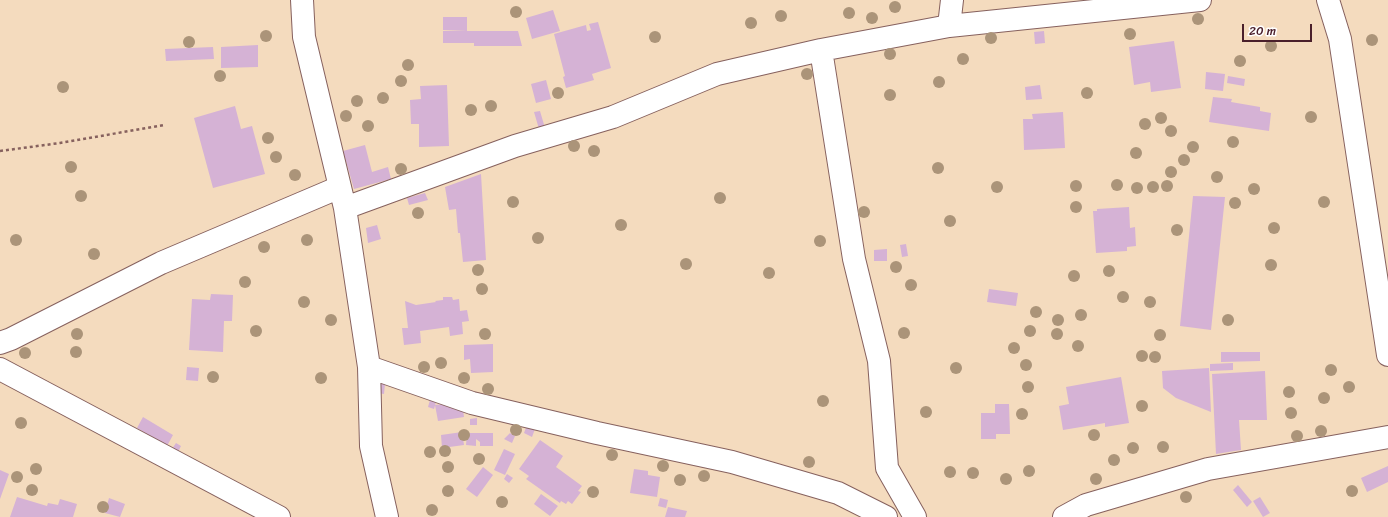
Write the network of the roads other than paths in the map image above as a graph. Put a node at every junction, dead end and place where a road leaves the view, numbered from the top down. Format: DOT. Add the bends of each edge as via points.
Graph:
graph roads {
  1 [pos="302,0"];
  2 [pos="952,0"];
  3 [pos="1200,0"];
  4 [pos="1328,0"];
  5 [pos="950,26"];
  6 [pos="821,50"];
  7 [pos="340,187"];
  8 [pos="345,208"];
  9 [pos="0,343"];
  10 [pos="1388,355"];
  11 [pos="369,367"];
  12 [pos="0,370"];
  13 [pos="1388,437"];
  14 [pos="279,517"];
  15 [pos="387,517"];
  16 [pos="886,517"];
  17 [pos="915,517"];
  18 [pos="1064,517"];
  1 -- 7 [label="street" via="304,36"];
  2 -- 5 [label="street"];
  3 -- 5 [label="street"];
  4 -- 10 [label="street" via="1340,39"];
  5 -- 6 [label="street"];
  6 -- 8 [label="street" via="717,74 614,117 515,146"];
  6 -- 17 [label="street" via="854,259 879,361 887,468"];
  7 -- 8 [label="street"];
  7 -- 9 [label="street" via="161,263"];
  8 -- 11 [label="street"];
  11 -- 15 [label="street" via="371,446"];
  11 -- 16 [label="street" via="472,403 732,462 838,493"];
  12 -- 14 [label="street"];
  13 -- 18 [label="street" via="1208,470 1086,506"];
}
